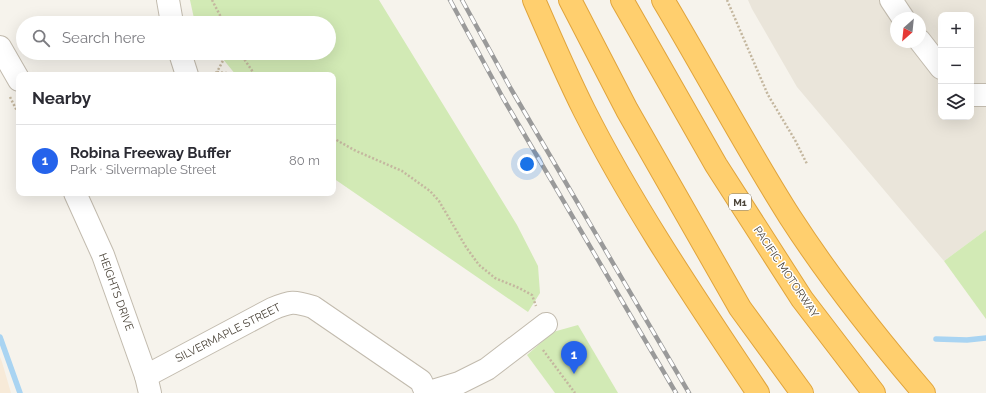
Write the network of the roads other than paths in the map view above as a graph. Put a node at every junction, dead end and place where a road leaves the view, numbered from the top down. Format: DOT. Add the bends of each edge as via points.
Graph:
graph roads {
  1 [pos="168,0"];
  2 [pos="534,0"];
  3 [pos="570,0"];
  4 [pos="622,0"];
  5 [pos="663,0"];
  6 [pos="891,0"];
  7 [pos="898,12"];
  8 [pos="171,16"];
  9 [pos="0,47"];
  10 [pos="925,48"];
  11 [pos="182,60"];
  12 [pos="938,64"];
  13 [pos="186,72"];
  14 [pos="16,75"];
  15 [pos="974,95"];
  16 [pos="986,95"];
  17 [pos="76,196"];
  18 [pos="540,318"];
  19 [pos="148,384"];
  20 [pos="426,393"];
  21 [pos="758,393"];
  22 [pos="802,393"];
  23 [pos="874,393"];
  24 [pos="924,393"];
  1 -- 8 [label="street"];
  2 -- 21 [label="highway" via="584,110 625,185 673,265"];
  3 -- 22 [label="highway" via="627,110 740,308"];
  4 -- 23 [label="highway, PACIFIC MOTORWAY / M1" via="716,165 802,299"];
  5 -- 24 [label="highway" via="732,122 790,217 849,301"];
  6 -- 7 [label="street"];
  9 -- 14 [label="street"];
  10 -- 12 [label="street"];
  11 -- 13 [label="street"];
  15 -- 16 [label="street"];
  17 -- 19 [label="street, HEIGHTS DRIVE" via="104,255"];
  18 -- 20 [label="street, SILVERMAPLE STREET" via="487,369 459,383"];
  19 -- 20 [label="street, SILVERMAPLE STREET" via="272,309 297,302 313,307 420,381"];
}
